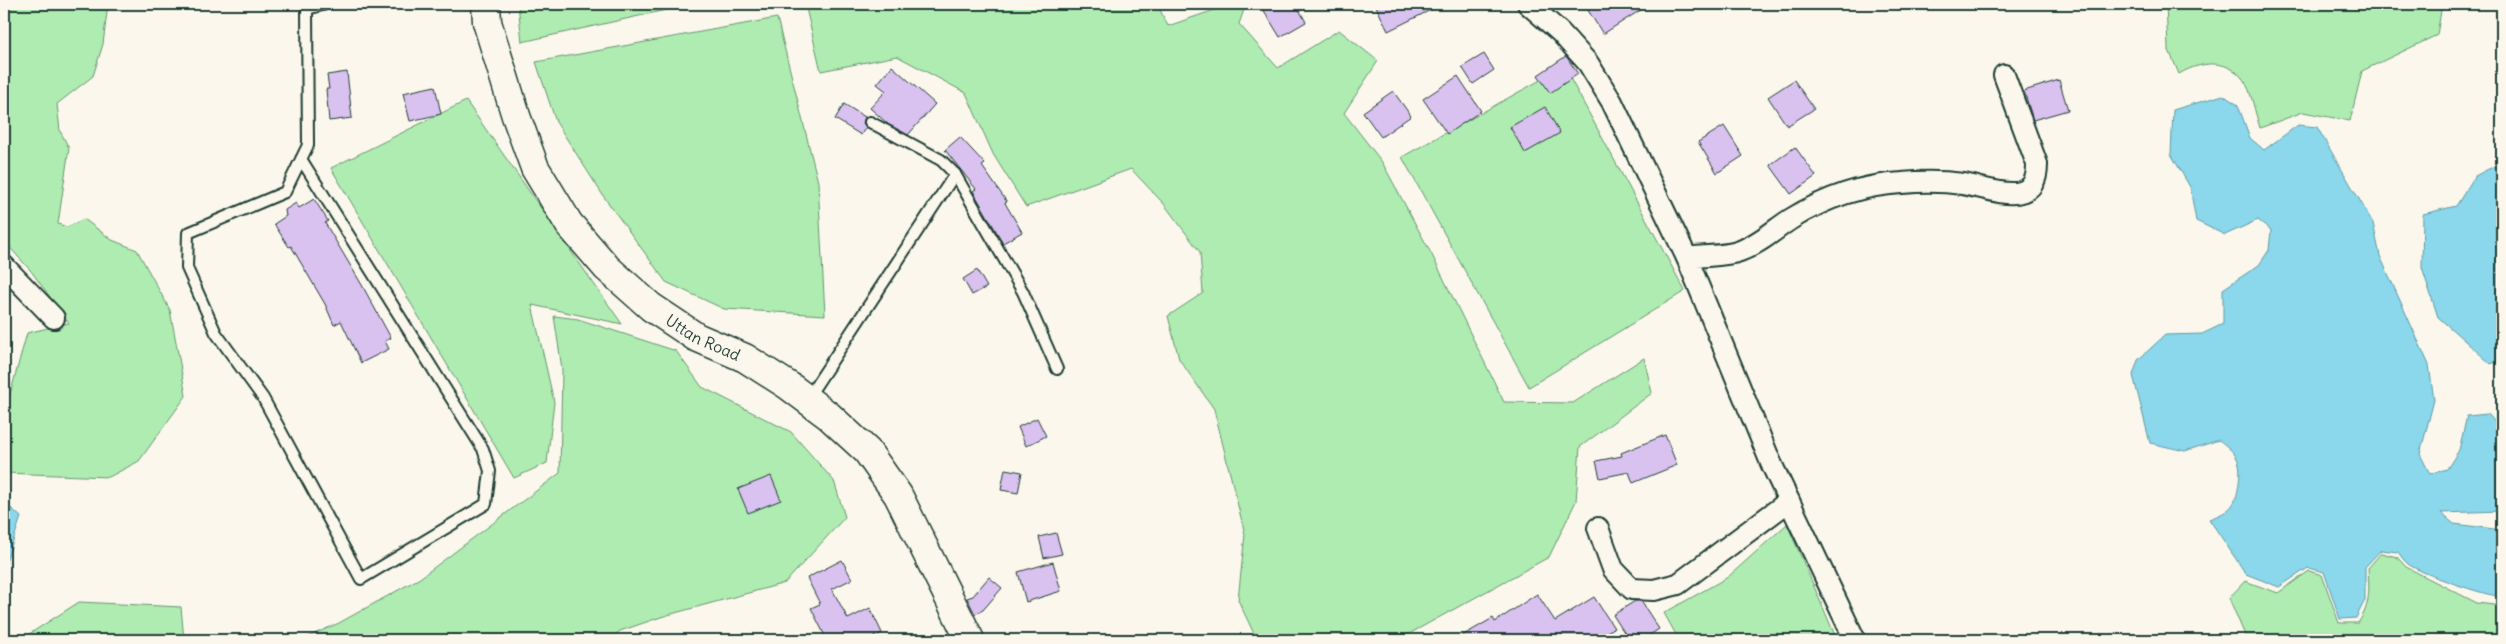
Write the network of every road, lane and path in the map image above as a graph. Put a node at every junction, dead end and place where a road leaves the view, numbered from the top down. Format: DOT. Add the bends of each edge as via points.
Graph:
graph roads {
  1 [pos="326,4"];
  2 [pos="486,4"];
  3 [pos="1528,4"];
  4 [pos="2004,75"];
  5 [pos="870,122"];
  6 [pos="301,159"];
  7 [pos="955,174"];
  8 [pos="1687,258"];
  9 [pos="4,266"];
  10 [pos="54,318"];
  11 [pos="1057,369"];
  12 [pos="806,400"];
  13 [pos="1789,501"];
  14 [pos="1598,528"];
  15 [pos="970,640"];
  16 [pos="1855,640"];
  1 -- 6 [label="lane" via="307,9 308,145"];
  2 -- 12 [label="main road, Uttan Road" via="487,22 535,168 569,224 607,268 651,307 696,337 745,358"];
  3 -- 8 [label="street" via="1588,63 1612,102"];
  4 -- 8 [label="street" via="2037,164 2036,179 2028,188 2016,194 2003,194 1964,184 1927,181 1856,189 1822,202 1758,243 1737,252"];
  5 -- 7 [label="lane" via="941,160"];
  6 -- 6 [label="lane" via="285,192 188,233 187,268 216,333 263,398 361,579 486,504 490,471 483,449"];
  7 -- 11 [label="lane" via="1024,292"];
  7 -- 12 [label="lane"];
  8 -- 13 [label="street"];
  9 -- 10 [label="street"];
  12 -- 15 [label="main road, Uttan Road" via="867,451 898,495"];
  13 -- 14 [label="street" via="1678,584 1654,590 1632,589 1613,568"];
  13 -- 16 [label="street"];
}
